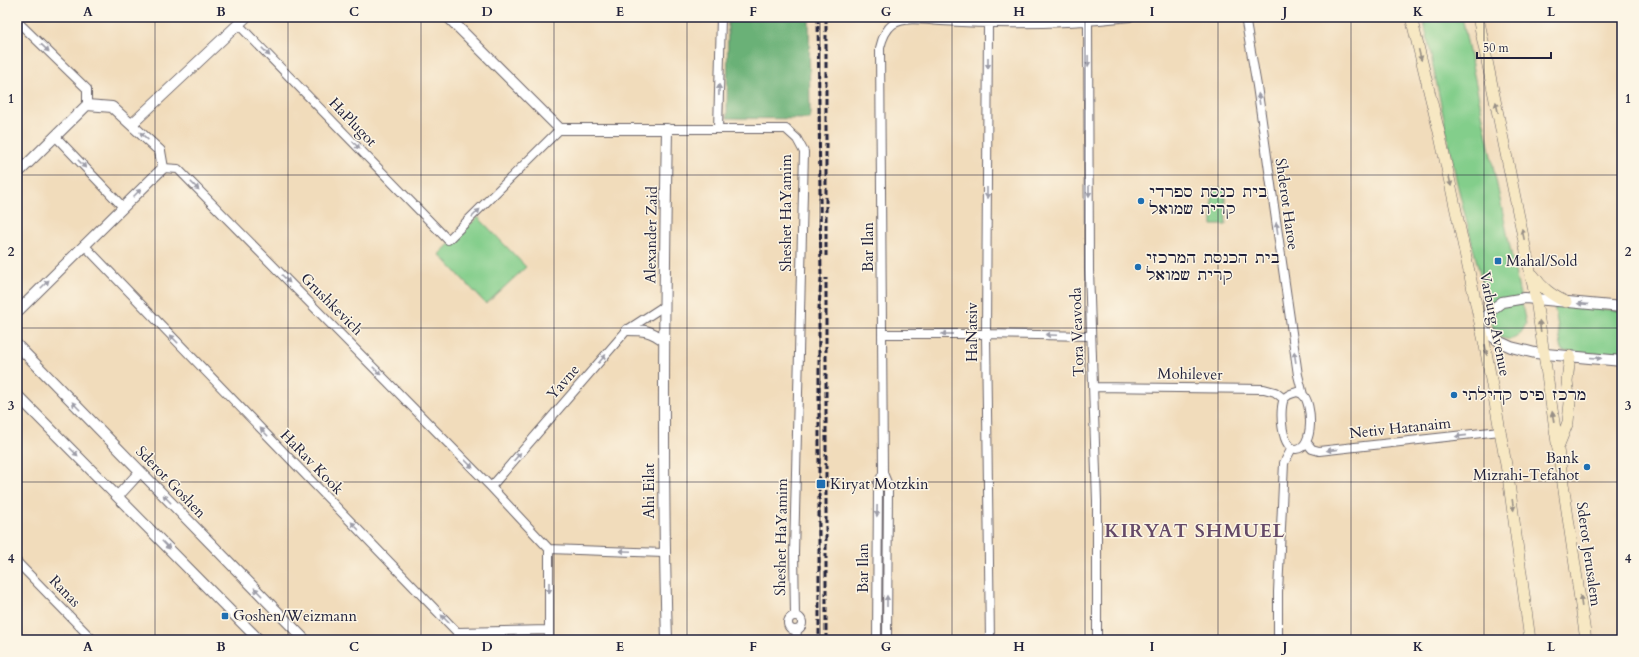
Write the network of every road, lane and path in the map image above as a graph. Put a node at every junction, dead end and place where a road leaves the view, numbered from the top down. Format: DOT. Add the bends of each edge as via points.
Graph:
graph roads {
  1 [pos="448,17"];
  2 [pos="721,17"];
  3 [pos="1130,17"];
  4 [pos="1245,17"];
  5 [pos="1411,17"];
  6 [pos="1478,17"];
  7 [pos="913,18"];
  8 [pos="242,20"];
  9 [pos="17,21"];
  10 [pos="1088,22"];
  11 [pos="988,24"];
  12 [pos="86,105"];
  13 [pos="132,124"];
  14 [pos="560,128"];
  15 [pos="668,129"];
  16 [pos="718,129"];
  17 [pos="55,136"];
  18 [pos="163,168"];
  19 [pos="17,174"];
  20 [pos="123,207"];
  21 [pos="84,246"];
  22 [pos="1530,271"];
  23 [pos="1536,300"];
  24 [pos="1566,302"];
  25 [pos="664,306"];
  26 [pos="1622,307"];
  27 [pos="17,312"];
  28 [pos="1482,328"];
  29 [pos="627,330"];
  30 [pos="883,334"];
  31 [pos="986,334"];
  32 [pos="1090,336"];
  33 [pos="664,341"];
  34 [pos="17,345"];
  35 [pos="1544,353"];
  36 [pos="1570,356"];
  37 [pos="1622,361"];
  38 [pos="1093,387"];
  39 [pos="17,395"];
  40 [pos="1303,395"];
  41 [pos="1284,399"];
  42 [pos="1500,431"];
  43 [pos="1307,443"];
  44 [pos="1292,448"];
  45 [pos="1558,448"];
  46 [pos="140,472"];
  47 [pos="883,473"];
  48 [pos="492,487"];
  49 [pos="118,496"];
  50 [pos="549,549"];
  51 [pos="664,552"];
  52 [pos="17,562"];
  53 [pos="549,630"];
  54 [pos="295,635"];
  55 [pos="93,640"];
  56 [pos="259,640"];
  57 [pos="304,640"];
  58 [pos="549,640"];
  59 [pos="667,640"];
  60 [pos="796,640"];
  61 [pos="877,640"];
  62 [pos="887,640"];
  63 [pos="990,640"];
  64 [pos="1097,640"];
  65 [pos="1278,640"];
  66 [pos="1530,640"];
  67 [pos="1586,640"];
  1 -- 14 [label="street"];
  16 -- 2 [label="street, one-way"];
  3 -- 10 [label="street"];
  40 -- 4 [label="street, Shderot Haroe, one-way"];
  5 -- 28 [label="main road, Varburg Avenue, one-way"];
  22 -- 6 [label="main road, one-way"];
  7 -- 11 [label="street"];
  7 -- 30 [label="street, Bar Ilan" via="893,24 884,34 880,48"];
  8 -- 13 [label="street"];
  8 -- 14 [label="street, HaPlugot, one-way" via="448,240"];
  9 -- 12 [label="street, one-way" via="87,89"];
  10 -- 11 [label="street"];
  10 -- 32 [label="street, Tora Veavoda, one-way"];
  11 -- 31 [label="street, HaNatsiv, one-way"];
  12 -- 13 [label="street" via="112,107"];
  12 -- 17 [label="street"];
  18 -- 13 [label="street, one-way" via="160,151"];
  14 -- 15 [label="street, Sheshet HaYamim"];
  15 -- 16 [label="street, Sheshet HaYamim"];
  15 -- 25 [label="street, Alexander Zaid"];
  16 -- 60 [label="street, Sheshet HaYamim" via="786,129 797,139 804,152 794,553 795,616 802,622 797,630"];
  17 -- 19 [label="street"];
  17 -- 20 [label="street, one-way"];
  20 -- 18 [label="street, one-way"];
  18 -- 48 [label="street, Grushkevich, one-way" via="178,169"];
  20 -- 21 [label="street"];
  27 -- 21 [label="street, one-way"];
  53 -- 21 [label="street, HaRav Kook, one-way" via="457,632"];
  22 -- 23 [label="main road"];
  22 -- 24 [label="main road" via="1541,287"];
  23 -- 24 [label="street"];
  23 -- 28 [label="street" via="1525,298 1502,302 1485,318"];
  35 -- 23 [label="main road, one-way"];
  26 -- 24 [label="street, one-way"];
  25 -- 29 [label="street, Yavne"];
  25 -- 33 [label="street, Alexander Zaid"];
  28 -- 35 [label="street" via="1511,347"];
  28 -- 42 [label="main road, Varburg Avenue, one-way"];
  29 -- 33 [label="street" via="655,333"];
  48 -- 29 [label="street, Yavne, one-way"];
  31 -- 30 [label="street, one-way"];
  30 -- 47 [label="street, Bar Ilan"];
  32 -- 31 [label="street, one-way"];
  31 -- 63 [label="street, HaNatsiv"];
  32 -- 38 [label="street, Tora Veavoda"];
  33 -- 51 [label="street, Ahi Eilat"];
  46 -- 34 [label="street, Sderot Goshen, one-way"];
  35 -- 36 [label="street"];
  45 -- 35 [label="main road, Sderot Jerusalem, one-way"];
  36 -- 37 [label="street, one-way"];
  36 -- 45 [label="main road" via="1567,381 1570,403 1568,422"];
  38 -- 41 [label="street, Mohilever" via="1264,389 1275,392"];
  38 -- 64 [label="street, Tora Veavoda" via="1097,501"];
  39 -- 49 [label="street, one-way"];
  40 -- 41 [label="street" via="1297,392 1289,394"];
  40 -- 43 [label="street, Shderot Haroe" via="1307,401 1309,417"];
  41 -- 44 [label="street" via="1283,434"];
  42 -- 43 [label="street, Netiv Hatanaim, one-way" via="1319,451 1312,449"];
  42 -- 66 [label="main road, Varburg Avenue, one-way" via="1510,484"];
  43 -- 44 [label="street" via="1302,447"];
  44 -- 65 [label="street" via="1284,463"];
  67 -- 45 [label="main road, Sderot Jerusalem, one-way"];
  46 -- 49 [label="street"];
  54 -- 46 [label="street, Sderot Goshen, one-way"];
  47 -- 61 [label="street, Bar Ilan, one-way" via="878,484"];
  62 -- 47 [label="street, Bar Ilan, one-way" via="888,485"];
  48 -- 50 [label="street, Grushkevich"];
  49 -- 56 [label="street, one-way"];
  51 -- 50 [label="street, one-way"];
  50 -- 53 [label="street, one-way"];
  51 -- 59 [label="street, Ahi Eilat"];
  52 -- 55 [label="street, Ranas"];
  53 -- 58 [label="street"];
  54 -- 57 [label="street, Sderot Goshen"];
}
